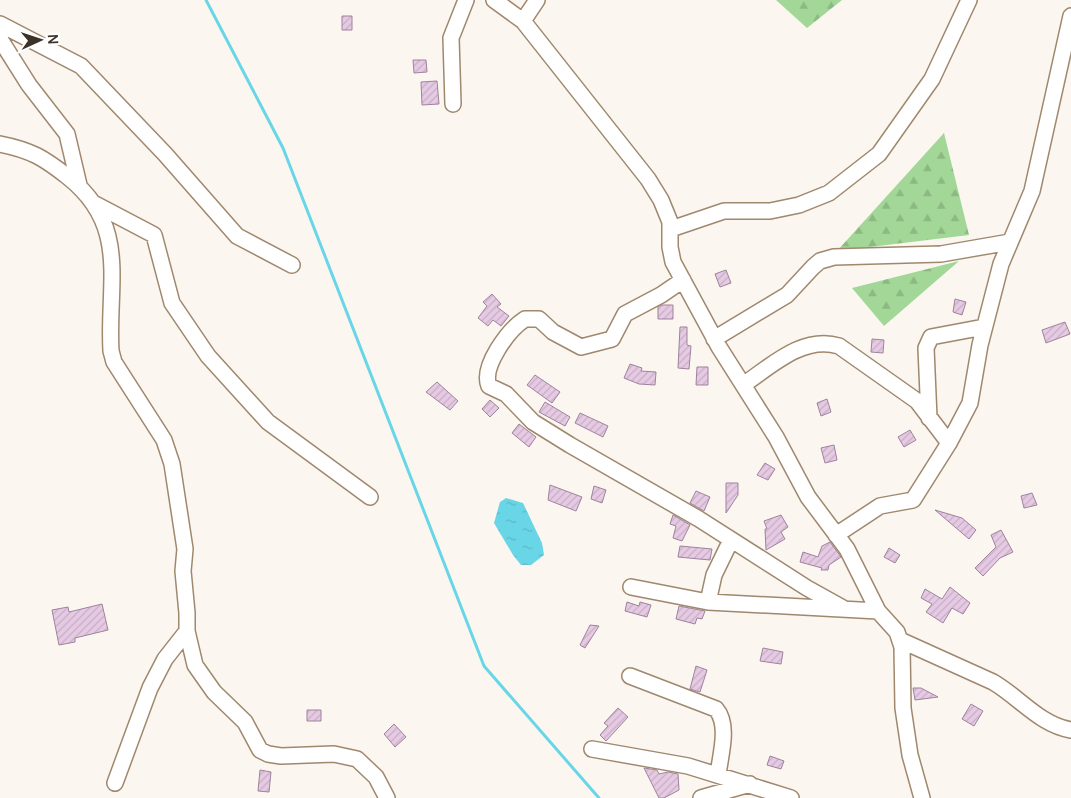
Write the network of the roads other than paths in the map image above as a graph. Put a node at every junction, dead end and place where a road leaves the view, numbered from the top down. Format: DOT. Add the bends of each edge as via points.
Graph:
graph roads {
  1 [pos="466,0"];
  2 [pos="494,0"];
  3 [pos="537,0"];
  4 [pos="969,0"];
  5 [pos="1071,16"];
  6 [pos="523,21"];
  7 [pos="0,24"];
  8 [pos="0,39"];
  9 [pos="453,104"];
  10 [pos="0,144"];
  11 [pos="79,185"];
  12 [pos="94,204"];
  13 [pos="671,229"];
  14 [pos="1010,242"];
  15 [pos="292,265"];
  16 [pos="683,280"];
  17 [pos="984,327"];
  18 [pos="714,338"];
  19 [pos="743,385"];
  20 [pos="929,418"];
  21 [pos="949,443"];
  22 [pos="370,497"];
  23 [pos="836,535"];
  24 [pos="731,540"];
  25 [pos="631,587"];
  26 [pos="708,602"];
  27 [pos="843,608"];
  28 [pos="878,611"];
  29 [pos="187,630"];
  30 [pos="900,640"];
  31 [pos="630,676"];
  32 [pos="1071,730"];
  33 [pos="592,750"];
  34 [pos="718,774"];
  35 [pos="115,783"];
  36 [pos="750,784"];
  37 [pos="720,795"];
  38 [pos="787,797"];
  39 [pos="387,798"];
  40 [pos="701,798"];
  41 [pos="922,798"];
  1 -- 9 [label="street" via="451,38"];
  2 -- 6 [label="street"];
  3 -- 6 [label="street"];
  4 -- 13 [label="street" via="932,79 879,154 828,193 799,205 770,211 719,212"];
  5 -- 14 [label="street" via="1032,190"];
  6 -- 13 [label="street" via="648,179 665,208"];
  7 -- 15 [label="street" via="81,66 237,236"];
  8 -- 11 [label="street" via="29,86 67,134"];
  10 -- 11 [label="street" via="43,157"];
  11 -- 12 [label="street"];
  12 -- 22 [label="street" via="154,235 172,303 208,356 268,422"];
  12 -- 29 [label="street" via="106,222 111,247 111,351 114,362 164,440 172,464 186,549 183,571"];
  13 -- 16 [label="street" via="671,254"];
  14 -- 17 [label="street"];
  14 -- 18 [label="street" via="941,254 834,257 820,261 787,295"];
  16 -- 18 [label="street"];
  16 -- 24 [label="street" via="625,314 612,339 586,347 553,332 539,319 525,319 508,336 488,365 485,378 489,386 506,394 533,422"];
  17 -- 20 [label="street" via="930,337 926,348"];
  17 -- 21 [label="street" via="970,403"];
  18 -- 19 [label="street"];
  19 -- 20 [label="street" via="792,352 826,342 839,346 917,401"];
  19 -- 23 [label="street" via="795,468 808,497"];
  20 -- 21 [label="street"];
  21 -- 23 [label="street" via="913,500 880,506"];
  23 -- 28 [label="street" via="856,564"];
  24 -- 26 [label="street" via="714,575"];
  24 -- 27 [label="street"];
  25 -- 26 [label="street"];
  26 -- 27 [label="street"];
  27 -- 28 [label="street"];
  28 -- 30 [label="street"];
  29 -- 35 [label="street" via="150,688"];
  29 -- 39 [label="street" via="195,665 214,692 245,722 260,750 281,756 334,754 357,759 376,777"];
  30 -- 32 [label="street" via="993,682 1044,720"];
  30 -- 41 [label="street" via="903,708 910,755"];
  31 -- 34 [label="street" via="716,709 721,714 723,728"];
  33 -- 34 [label="street" via="661,760"];
  34 -- 36 [label="street"];
  36 -- 37 [label="street"];
  36 -- 38 [label="street"];
  37 -- 40 [label="street"];
}
